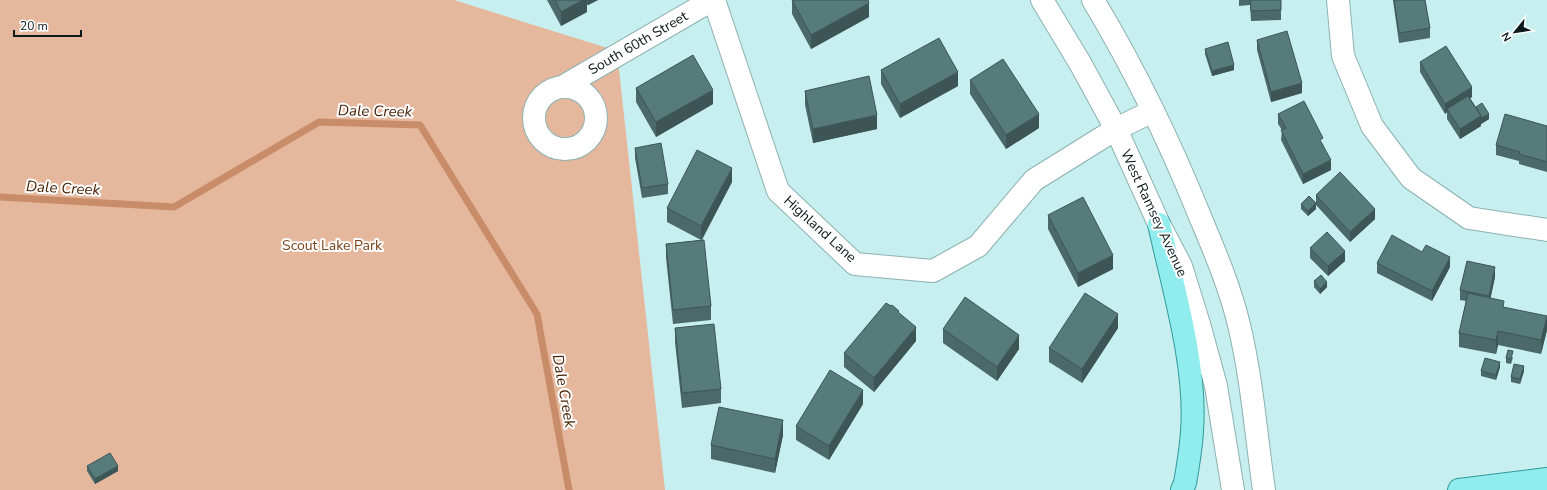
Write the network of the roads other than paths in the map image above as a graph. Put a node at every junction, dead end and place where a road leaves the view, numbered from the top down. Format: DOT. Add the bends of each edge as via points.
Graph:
graph roads {
  1 [pos="713,0"];
  2 [pos="1042,0"];
  3 [pos="1093,0"];
  4 [pos="1338,0"];
  5 [pos="564,86"];
  6 [pos="1153,111"];
  7 [pos="1116,129"];
  8 [pos="1159,224"];
  9 [pos="1547,230"];
  10 [pos="1547,479"];
  11 [pos="1182,490"];
  12 [pos="1232,490"];
  13 [pos="1264,490"];
  14 [pos="1459,490"];
  1 -- 5 [label="street, South 60th Street"];
  1 -- 7 [label="street, Highland Lane" via="778,191 855,264 933,271 978,246 1034,180"];
  2 -- 7 [label="street, West Ramsey Avenue"];
  3 -- 6 [label="street"];
  4 -- 9 [label="street" via="1343,56 1372,126 1410,178 1469,218"];
  6 -- 7 [label="street, Highland Lane"];
  6 -- 13 [label="street" via="1186,181 1218,259 1239,324 1250,377"];
  7 -- 8 [label="street, West Ramsey Avenue"];
  8 -- 11 [label="main road" via="1186,343 1192,391 1192,430"];
  8 -- 12 [label="street, West Ramsey Avenue" via="1181,266 1199,324 1216,386"];
  10 -- 14 [label="main road"];
}
